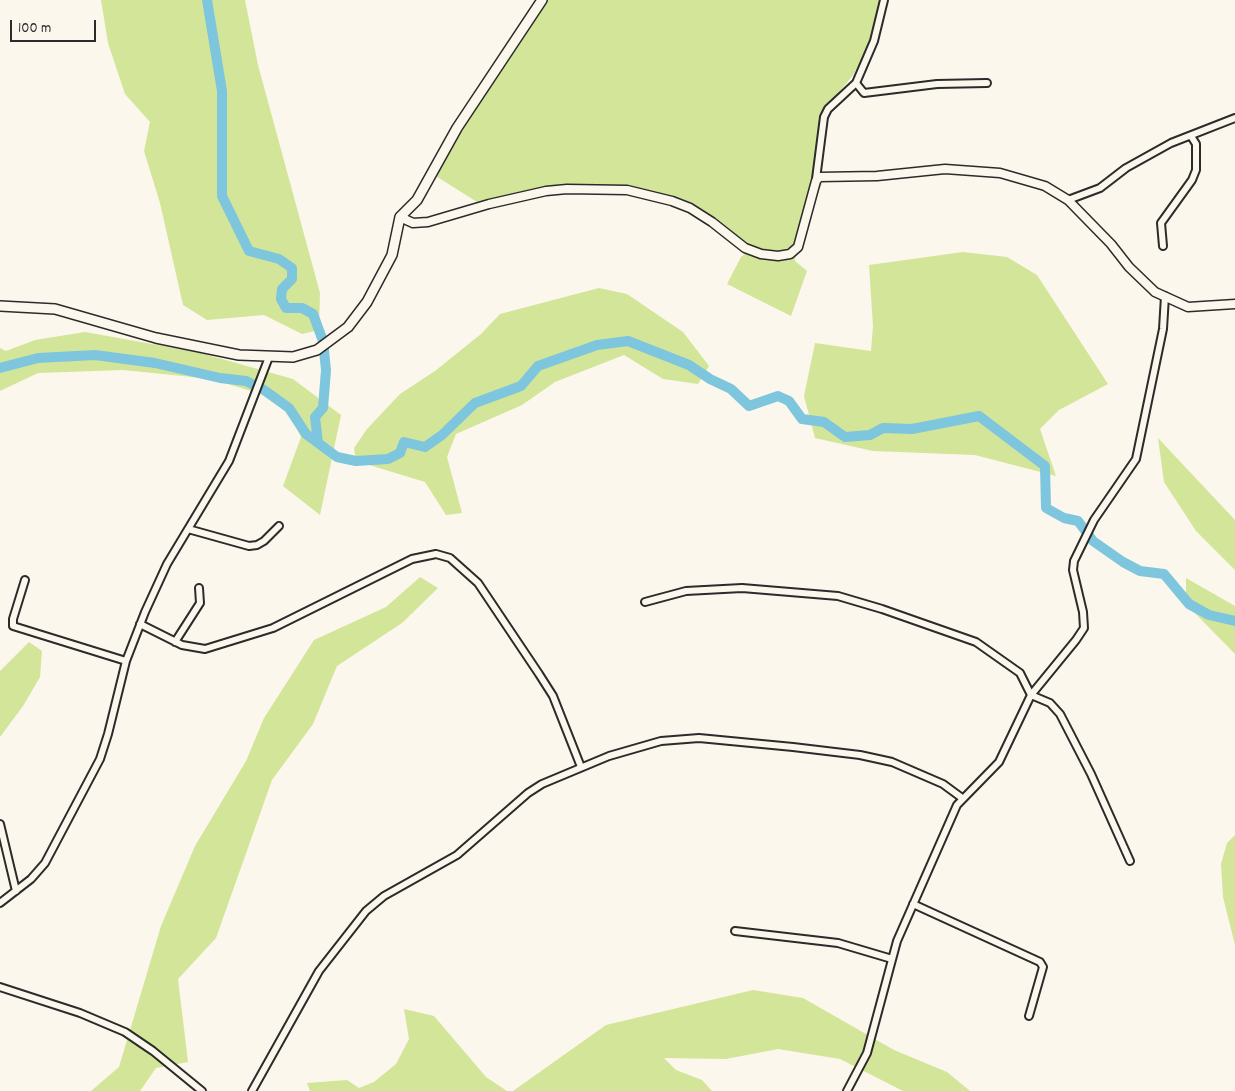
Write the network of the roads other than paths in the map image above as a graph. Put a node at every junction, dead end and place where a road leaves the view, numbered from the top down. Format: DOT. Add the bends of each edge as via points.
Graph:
graph roads {
  1 [pos="542,0"];
  2 [pos="884,0"];
  3 [pos="856,83"];
  4 [pos="987,83"];
  5 [pos="1235,118"];
  6 [pos="1191,136"];
  7 [pos="816,179"];
  8 [pos="1068,200"];
  9 [pos="400,217"];
  10 [pos="1163,246"];
  11 [pos="1165,296"];
  12 [pos="1235,304"];
  13 [pos="0,306"];
  14 [pos="269,357"];
  15 [pos="279,526"];
  16 [pos="188,529"];
  17 [pos="25,580"];
  18 [pos="199,588"];
  19 [pos="645,602"];
  20 [pos="140,624"];
  21 [pos="175,642"];
  22 [pos="126,661"];
  23 [pos="1031,695"];
  24 [pos="581,767"];
  25 [pos="962,798"];
  26 [pos="0,824"];
  27 [pos="1130,861"];
  28 [pos="16,891"];
  29 [pos="0,903"];
  30 [pos="913,904"];
  31 [pos="735,931"];
  32 [pos="892,959"];
  33 [pos="0,987"];
  34 [pos="1029,1016"];
  35 [pos="202,1091"];
  36 [pos="252,1091"];
  37 [pos="847,1091"];
  1 -- 9 [label="main road" via="456,128 418,200"];
  2 -- 3 [label="street" via="880,23"];
  3 -- 4 [label="street" via="864,93 937,84"];
  3 -- 7 [label="street" via="828,109 824,117"];
  5 -- 6 [label="street"];
  6 -- 8 [label="street" via="1140,160 1100,188"];
  6 -- 10 [label="street" via="1196,144 1196,170 1160,223"];
  7 -- 8 [label="street" via="945,169 974,170 1025,179"];
  7 -- 9 [label="street" via="798,247 790,254 778,256 745,248 690,208 627,190 546,191 428,222 413,223"];
  8 -- 11 [label="street" via="1144,284"];
  9 -- 14 [label="main road" via="392,255 367,302 348,327 317,350 293,357"];
  11 -- 12 [label="street" via="1188,307"];
  11 -- 23 [label="street" via="1163,328 1137,454 1094,520 1073,565 1084,628"];
  13 -- 14 [label="main road" via="55,309 205,350"];
  14 -- 16 [label="street" via="229,461"];
  15 -- 16 [label="street" via="257,546"];
  16 -- 20 [label="street" via="167,564"];
  17 -- 22 [label="street" via="13,626"];
  18 -- 21 [label="street" via="200,604"];
  19 -- 23 [label="street" via="686,591 715,588 838,596 976,642 1020,673"];
  20 -- 21 [label="street"];
  20 -- 22 [label="street"];
  21 -- 24 [label="street" via="204,649 229,643 273,628 412,559 436,554 450,558 478,583 553,696"];
  22 -- 28 [label="street" via="100,759 50,855 31,879"];
  23 -- 25 [label="street" via="999,762"];
  23 -- 27 [label="street" via="1050,703 1069,729"];
  24 -- 25 [label="street" via="661,741 726,739 880,758 943,784"];
  24 -- 36 [label="street" via="528,793 457,855 400,886 366,911 319,971"];
  25 -- 30 [label="street"];
  26 -- 28 [label="street"];
  28 -- 29 [label="street"];
  30 -- 32 [label="street"];
  30 -- 34 [label="street" via="1040,962 1043,968"];
  31 -- 32 [label="street" via="838,943"];
  32 -- 37 [label="street" via="867,1053"];
  33 -- 35 [label="street" via="125,1032"];
}
